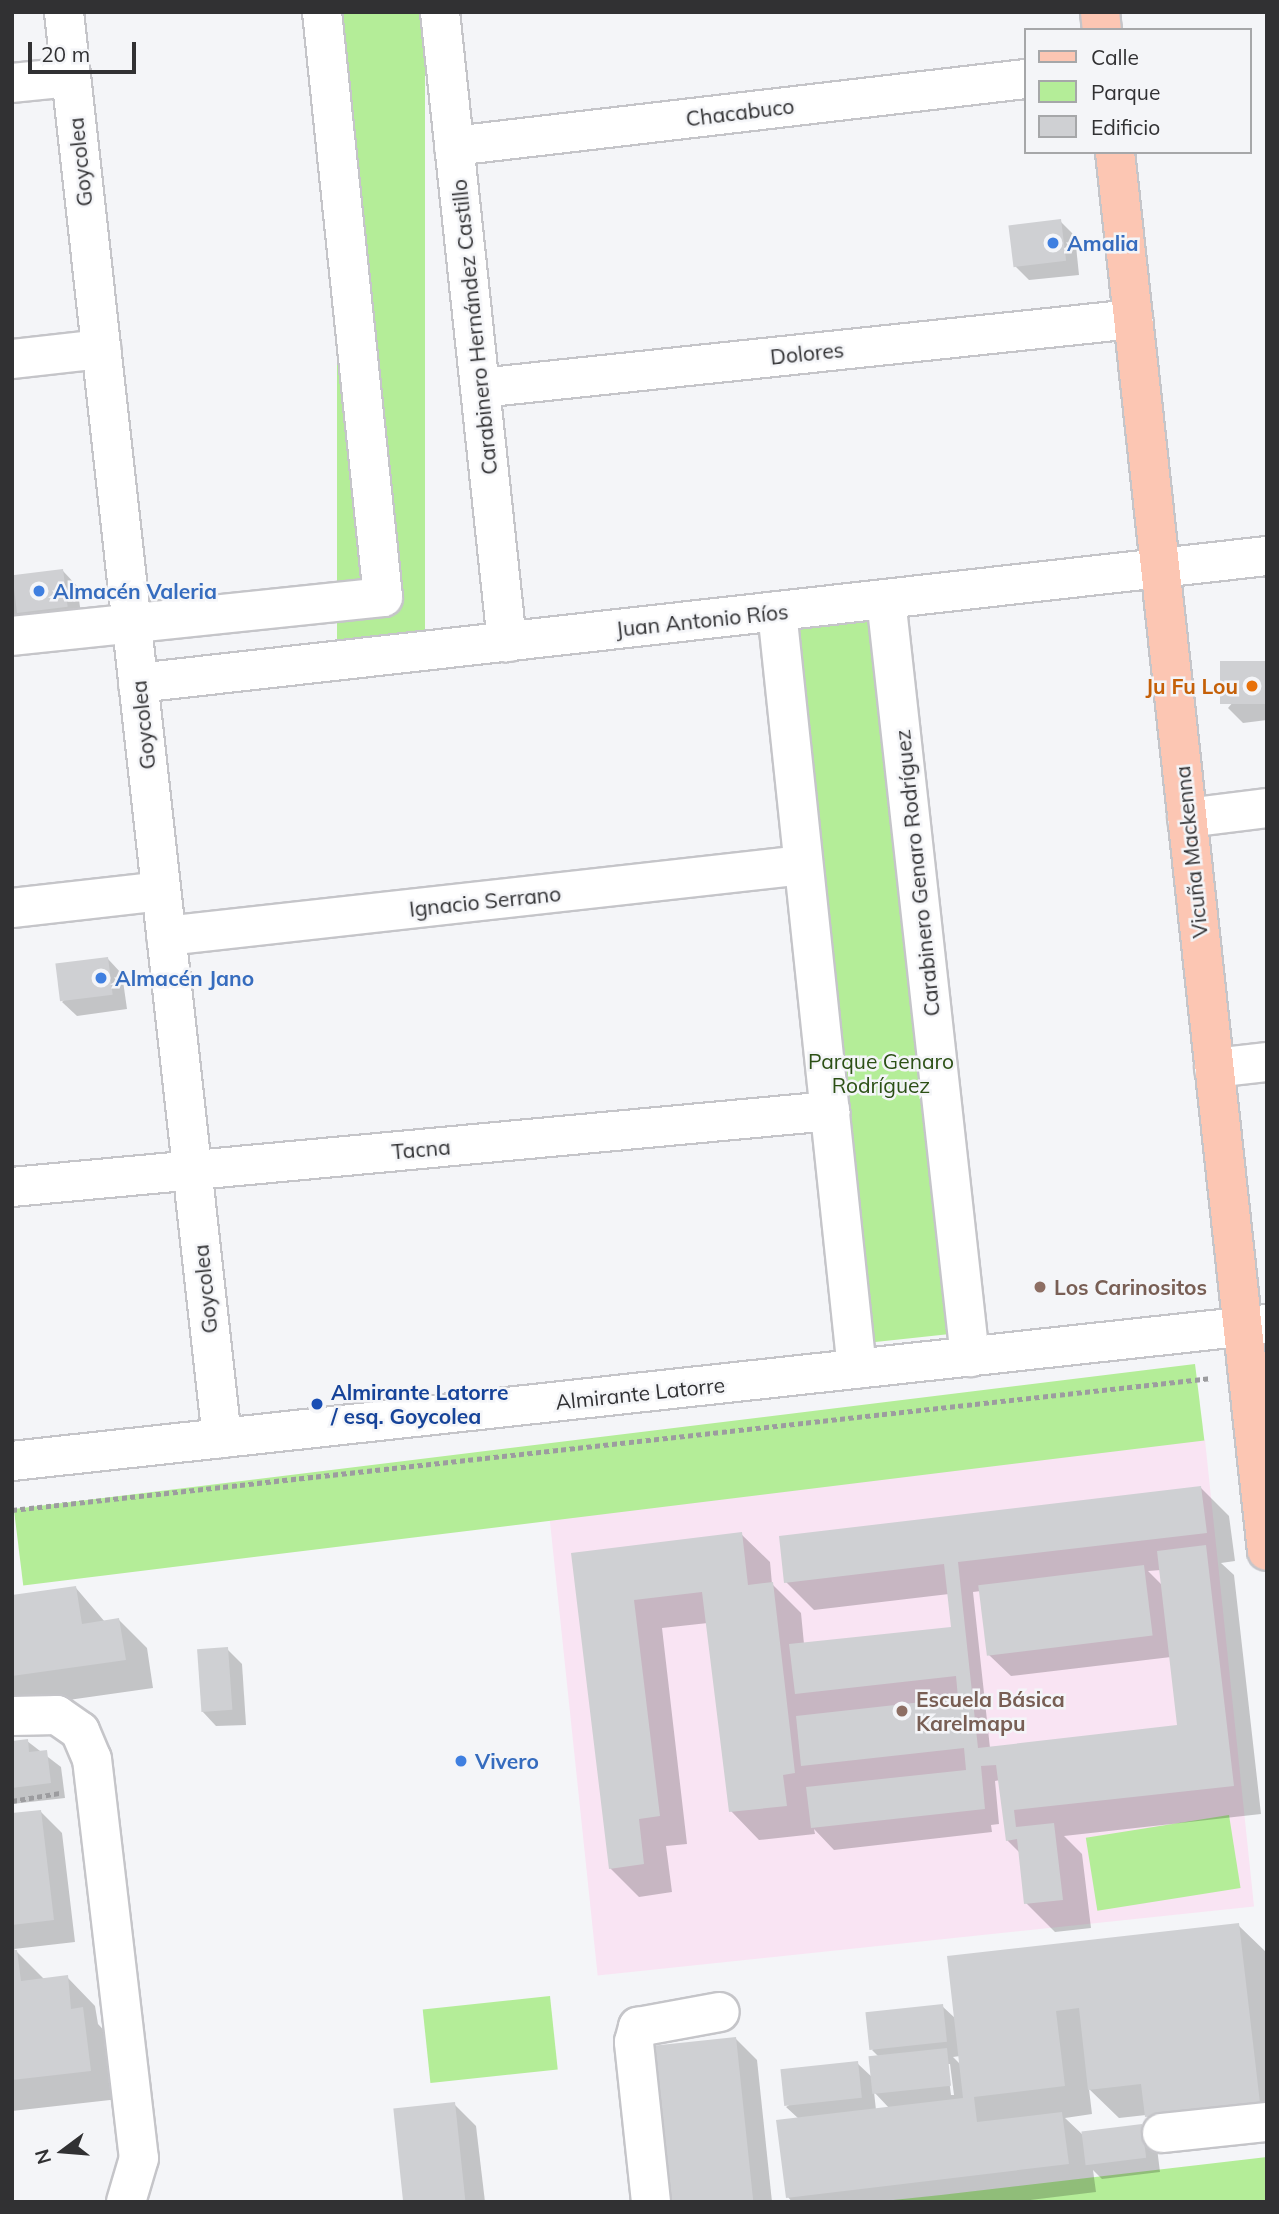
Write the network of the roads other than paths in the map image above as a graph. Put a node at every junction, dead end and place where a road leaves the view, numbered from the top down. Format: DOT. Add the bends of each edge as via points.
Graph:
graph roads {
  1 [pos="64,12"];
  2 [pos="322,12"];
  3 [pos="440,12"];
  4 [pos="71,77"];
  5 [pos="1024,79"];
  6 [pos="12,83"];
  7 [pos="454,146"];
  8 [pos="1115,154"];
  9 [pos="1133,319"];
  10 [pos="101,349"];
  11 [pos="12,359"];
  12 [pos="480,388"];
  13 [pos="1267,556"];
  14 [pos="1160,568"];
  15 [pos="886,599"];
  16 [pos="777,611"];
  17 [pos="132,623"];
  18 [pos="12,636"];
  19 [pos="507,642"];
  20 [pos="138,683"];
  21 [pos="1267,808"];
  22 [pos="1187,818"];
  23 [pos="803,865"];
  24 [pos="161,891"];
  25 [pos="12,908"];
  26 [pos="166,936"];
  27 [pos="1267,1062"];
  28 [pos="1214,1068"];
  29 [pos="830,1111"];
  30 [pos="192,1170"];
  31 [pos="12,1187"];
  32 [pos="1255,1325"];
  33 [pos="970,1357"];
  34 [pos="857,1369"];
  35 [pos="222,1438"];
  36 [pos="12,1461"];
  37 [pos="1267,1551"];
  38 [pos="12,1716"];
  39 [pos="720,2012"];
  40 [pos="1267,2122"];
  41 [pos="1162,2133"];
  42 [pos="126,2202"];
  43 [pos="651,2202"];
  1 -- 4 [label="street, Goycolea"];
  2 -- 17 [label="street" via="383,597"];
  3 -- 7 [label="street, Carabinero Hernández Castillo"];
  4 -- 6 [label="street"];
  4 -- 10 [label="street, Goycolea"];
  5 -- 7 [label="street, Chacabuco"];
  7 -- 12 [label="street, Carabinero Hernández Castillo"];
  8 -- 9 [label="main road, Vicuña Mackenna"];
  9 -- 12 [label="street, Dolores"];
  9 -- 14 [label="main road, Vicuña Mackenna"];
  10 -- 11 [label="street"];
  10 -- 17 [label="street, Goycolea"];
  12 -- 19 [label="street, Carabinero Hernández Castillo"];
  13 -- 14 [label="street, Juan Antonio Ríos"];
  14 -- 15 [label="street, Juan Antonio Ríos"];
  14 -- 22 [label="main road, Vicuña Mackenna"];
  15 -- 16 [label="street, Juan Antonio Ríos"];
  15 -- 33 [label="street, Carabinero Genaro Rodríguez"];
  16 -- 19 [label="street, Juan Antonio Ríos"];
  16 -- 23 [label="street"];
  17 -- 18 [label="street"];
  17 -- 20 [label="street, Goycolea"];
  19 -- 20 [label="street, Juan Antonio Ríos"];
  20 -- 24 [label="street, Goycolea"];
  21 -- 22 [label="street"];
  22 -- 28 [label="main road, Vicuña Mackenna"];
  23 -- 26 [label="street, Ignacio Serrano"];
  23 -- 29 [label="street"];
  24 -- 25 [label="street"];
  24 -- 26 [label="street, Goycolea"];
  26 -- 30 [label="street, Goycolea"];
  27 -- 28 [label="street"];
  28 -- 32 [label="main road, Vicuña Mackenna"];
  29 -- 30 [label="street, Tacna"];
  29 -- 34 [label="street"];
  30 -- 31 [label="street, Tacna"];
  30 -- 35 [label="street, Goycolea"];
  32 -- 33 [label="street, Almirante Latorre"];
  32 -- 37 [label="main road, Vicuña Mackenna" via="1247,1374"];
  33 -- 34 [label="street, Almirante Latorre"];
  34 -- 35 [label="street, Almirante Latorre"];
  35 -- 36 [label="street, Almirante Latorre"];
  38 -- 42 [label="street" via="57,1715 80,1731 92,1759 139,2158"];
  39 -- 43 [label="street" via="638,2027 634,2042"];
  40 -- 41 [label="street"];
}
